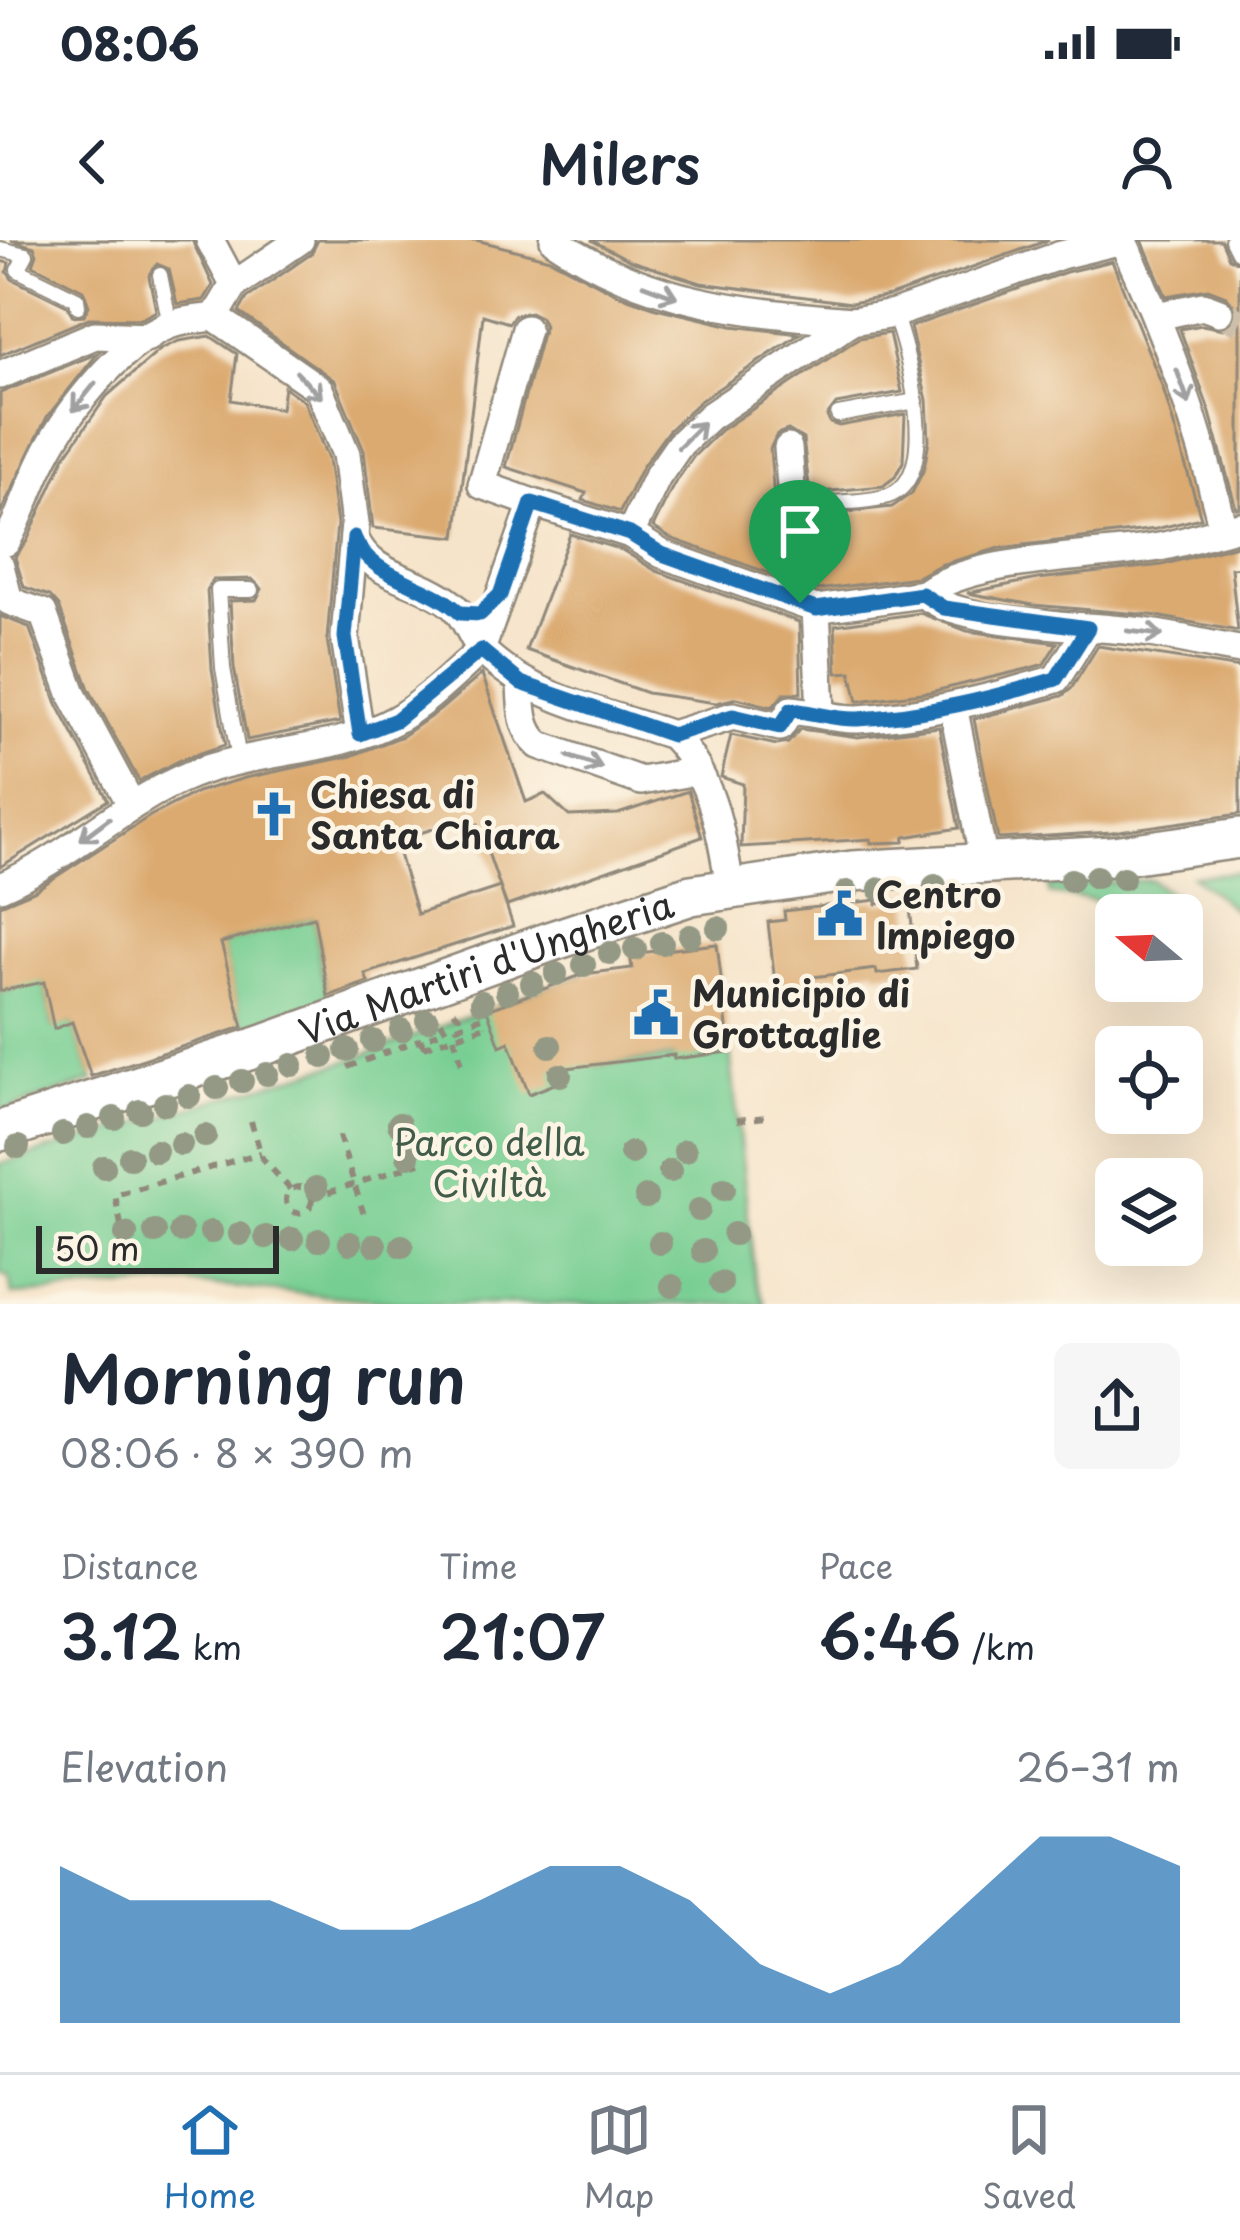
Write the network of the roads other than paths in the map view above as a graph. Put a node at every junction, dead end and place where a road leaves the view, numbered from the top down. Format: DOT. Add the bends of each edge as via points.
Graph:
graph roads {
  1 [pos="210,240"];
  2 [pos="300,240"];
  3 [pos="555,240"];
  4 [pos="1123,240"];
  5 [pos="0,249"];
  6 [pos="18,271"];
  7 [pos="160,275"];
  8 [pos="234,284"];
  9 [pos="10,286"];
  10 [pos="78,307"];
  11 [pos="1219,312"];
  12 [pos="894,314"];
  13 [pos="1157,316"];
  14 [pos="215,317"];
  15 [pos="852,321"];
  16 [pos="526,329"];
  17 [pos="159,331"];
  18 [pos="0,375"];
  19 [pos="916,400"];
  20 [pos="838,415"];
  21 [pos="788,448"];
  22 [pos="532,503"];
  23 [pos="796,507"];
  24 [pos="1232,528"];
  25 [pos="630,534"];
  26 [pos="354,537"];
  27 [pos="0,544"];
  28 [pos="0,566"];
  29 [pos="251,590"];
  30 [pos="922,594"];
  31 [pos="500,595"];
  32 [pos="808,606"];
  33 [pos="460,613"];
  34 [pos="1088,628"];
  35 [pos="481,650"];
  36 [pos="1240,650"];
  37 [pos="521,683"];
  38 [pos="953,706"];
  39 [pos="821,712"];
  40 [pos="360,734"];
  41 [pos="672,735"];
  42 [pos="239,760"];
  43 [pos="697,771"];
  44 [pos="131,804"];
  45 [pos="1240,838"];
  46 [pos="984,862"];
  47 [pos="0,887"];
  48 [pos="730,887"];
  49 [pos="0,1131"];
  1 -- 8 [label="street"];
  2 -- 8 [label="street"];
  3 -- 15 [label="street, one-way" via="604,271 698,304"];
  4 -- 12 [label="street" via="1059,251"];
  4 -- 13 [label="street"];
  5 -- 6 [label="lane" via="26,254"];
  6 -- 9 [label="lane"];
  6 -- 10 [label="lane"];
  7 -- 17 [label="lane"];
  8 -- 14 [label="street"];
  11 -- 13 [label="street" via="1203,306"];
  12 -- 15 [label="street"];
  12 -- 19 [label="lane"];
  13 -- 24 [label="street, one-way"];
  14 -- 17 [label="street"];
  14 -- 26 [label="street, one-way" via="319,389 346,454"];
  25 -- 15 [label="street, one-way" via="680,444"];
  16 -- 22 [label="street" via="482,485"];
  17 -- 18 [label="street" via="80,336"];
  17 -- 27 [label="street, one-way" via="97,380 66,419"];
  19 -- 20 [label="lane"];
  19 -- 23 [label="lane" via="920,443 902,487"];
  21 -- 23 [label="street"];
  22 -- 25 [label="street"];
  22 -- 31 [label="street"];
  23 -- 32 [label="street"];
  24 -- 30 [label="street" via="1155,548 980,570"];
  25 -- 32 [label="street" via="662,554"];
  26 -- 33 [label="street" via="367,560"];
  26 -- 40 [label="street" via="345,637"];
  28 -- 44 [label="street" via="9,601 43,613 73,696"];
  29 -- 42 [label="lane" via="218,590"];
  30 -- 32 [label="street"];
  30 -- 34 [label="street" via="944,608"];
  31 -- 33 [label="street" via="480,614"];
  31 -- 35 [label="street"];
  32 -- 39 [label="street"];
  33 -- 35 [label="street"];
  34 -- 36 [label="street, one-way"];
  34 -- 38 [label="street" via="1056,679"];
  35 -- 37 [label="street"];
  35 -- 40 [label="street" via="396,720"];
  37 -- 41 [label="street"];
  37 -- 43 [label="street, one-way" via="524,721 539,746 641,782"];
  38 -- 39 [label="street" via="853,719"];
  38 -- 46 [label="street"];
  39 -- 41 [label="street" via="791,710 780,727 733,716"];
  40 -- 42 [label="street"];
  41 -- 43 [label="street"];
  42 -- 44 [label="street"];
  43 -- 48 [label="street" via="721,825"];
  44 -- 47 [label="street, one-way" via="62,855"];
  45 -- 46 [label="street, Via Martiri d'Ungheria" via="1114,856"];
  46 -- 48 [label="street, Via Martiri d'Ungheria"];
  48 -- 49 [label="street, Via Martiri d'Ungheria"];
}
